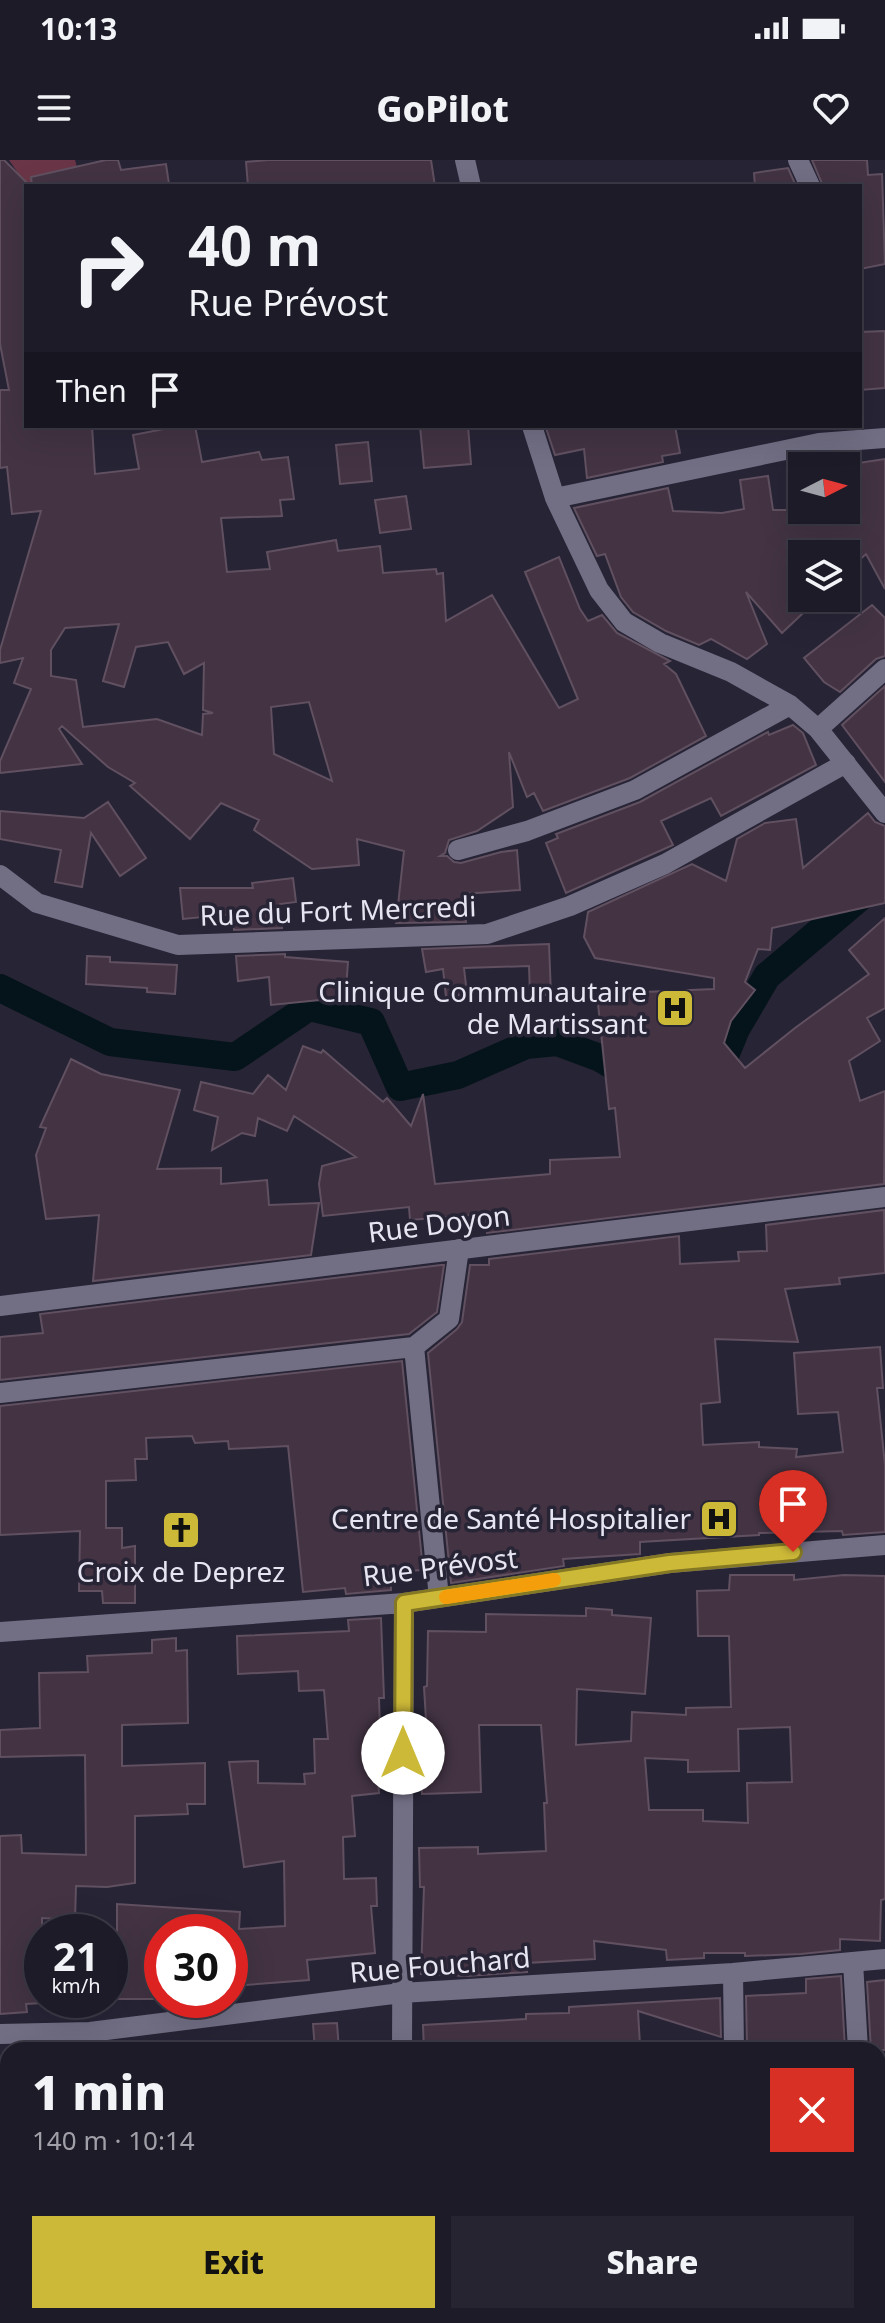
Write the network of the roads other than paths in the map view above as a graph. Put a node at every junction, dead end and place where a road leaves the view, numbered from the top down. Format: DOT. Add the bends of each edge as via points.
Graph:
graph roads {
  1 [pos="465,160"];
  2 [pos="798,160"];
  3 [pos="471,184"];
  4 [pos="809,184"];
  5 [pos="533,428"];
  6 [pos="819,435"];
  7 [pos="885,438"];
  8 [pos="555,498"];
  9 [pos="885,669"];
  10 [pos="790,705"];
  11 [pos="818,729"];
  12 [pos="846,763"];
  13 [pos="885,813"];
  14 [pos="458,850"];
  15 [pos="0,875"];
  16 [pos="885,1197"];
  17 [pos="459,1249"];
  18 [pos="0,1306"];
  19 [pos="414,1347"];
  20 [pos="0,1393"];
  21 [pos="885,1545"];
  22 [pos="439,1598"];
  23 [pos="404,1603"];
  24 [pos="0,1632"];
  25 [pos="885,1959"];
  26 [pos="853,1962"];
  27 [pos="733,1973"];
  28 [pos="401,1993"];
  29 [pos="0,2034"];
  30 [pos="91,2041"];
  31 [pos="402,2042"];
  32 [pos="734,2042"];
  33 [pos="858,2042"];
  1 -- 3 [label="street"];
  2 -- 4 [label="street"];
  5 -- 8 [label="street"];
  6 -- 7 [label="street"];
  6 -- 8 [label="street"];
  8 -- 10 [label="street" via="599,590 624,622"];
  9 -- 11 [label="street"];
  10 -- 11 [label="street"];
  10 -- 14 [label="street" via="635,790 527,831"];
  11 -- 12 [label="street"];
  12 -- 13 [label="street"];
  12 -- 15 [label="street, Rue du Fort Mercredi" via="665,864 570,906 487,934 178,945 37,903"];
  16 -- 17 [label="street, Rue Doyon"];
  17 -- 18 [label="street, Rue Doyon"];
  17 -- 19 [label="street" via="449,1319"];
  19 -- 20 [label="street"];
  19 -- 22 [label="street"];
  21 -- 22 [label="street, Rue Prévost" via="670,1563"];
  22 -- 23 [label="street, Rue Prévost"];
  23 -- 24 [label="street, Rue Prévost"];
  23 -- 28 [label="street"];
  25 -- 26 [label="street, Rue Fouchard"];
  26 -- 27 [label="street, Rue Fouchard"];
  26 -- 33 [label="street"];
  27 -- 28 [label="street, Rue Fouchard"];
  27 -- 32 [label="street"];
  28 -- 30 [label="street, Rue Fouchard"];
  28 -- 31 [label="street"];
  29 -- 30 [label="street, Rue Fouchard"];
}
